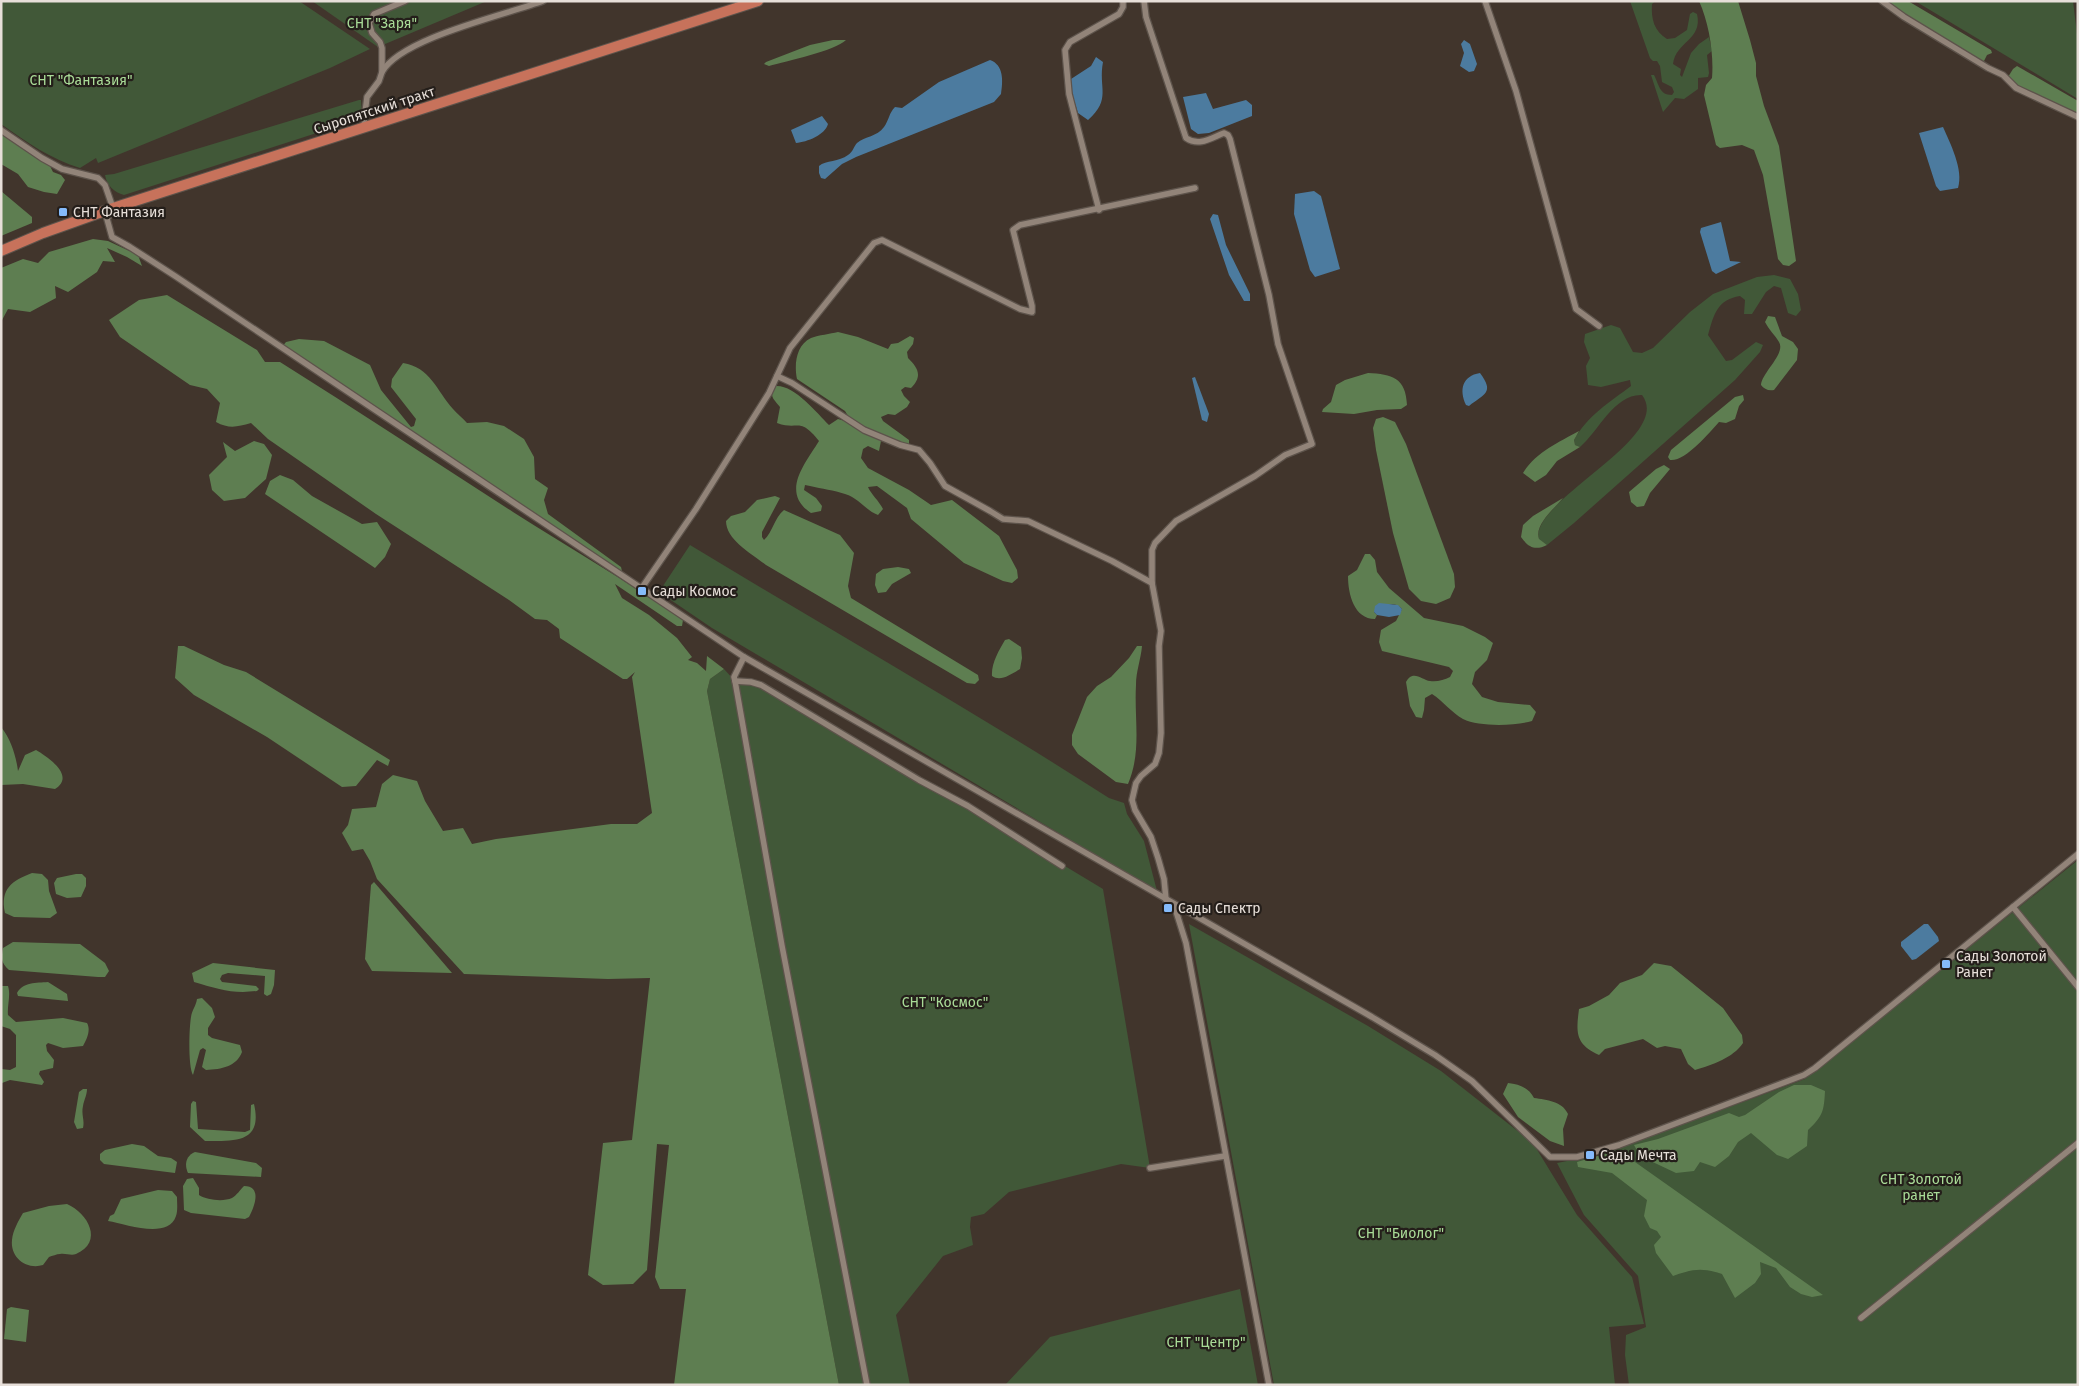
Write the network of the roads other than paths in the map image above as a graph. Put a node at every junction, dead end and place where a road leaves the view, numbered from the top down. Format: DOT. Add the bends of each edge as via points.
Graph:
graph roads {
  1 [pos="405,1"];
  2 [pos="543,1"];
  3 [pos="736,1"];
  4 [pos="758,1"];
  5 [pos="1123,1"];
  6 [pos="1144,1"];
  7 [pos="1485,1"];
  8 [pos="1882,1"];
  9 [pos="382,72"];
  10 [pos="2078,116"];
  11 [pos="364,121"];
  12 [pos="1,130"];
  13 [pos="1195,188"];
  14 [pos="112,206"];
  15 [pos="1099,210"];
  16 [pos="1,245"];
  17 [pos="1,250"];
  18 [pos="1599,326"];
  19 [pos="777,376"];
  20 [pos="1152,583"];
  21 [pos="641,589"];
  22 [pos="744,657"];
  23 [pos="735,681"];
  24 [pos="2078,854"];
  25 [pos="1062,866"];
  26 [pos="1166,900"];
  27 [pos="1174,905"];
  28 [pos="2012,907"];
  29 [pos="2078,987"];
  30 [pos="2078,1143"];
  31 [pos="1225,1156"];
  32 [pos="1150,1168"];
  33 [pos="1861,1318"];
  34 [pos="867,1385"];
  35 [pos="1269,1385"];
  1 -- 9 [label="street" via="374,14 369,23 382,48"];
  2 -- 9 [label="street" via="416,45 393,58"];
  3 -- 11 [label="main road, Сыропятский тракт"];
  4 -- 14 [label="main road, Сыропятский тракт"];
  5 -- 15 [label="street" via="1119,14 1070,42 1065,50 1075,121"];
  6 -- 20 [label="street" via="1146,17 1186,138 1192,142 1203,142 1228,134 1230,139 1278,344 1312,444 1286,455 1165,531 1152,550"];
  7 -- 18 [label="street" via="1516,91 1576,309"];
  8 -- 10 [label="street" via="2003,75 2016,88"];
  9 -- 11 [label="street" via="380,81 367,97"];
  11 -- 14 [label="main road, Сыропятский тракт"];
  12 -- 14 [label="street" via="62,169 98,178 105,185"];
  13 -- 15 [label="street"];
  14 -- 16 [label="main road, Сыропятский тракт" via="41,228"];
  14 -- 17 [label="main road, Сыропятский тракт"];
  14 -- 21 [label="street" via="107,219 112,237"];
  15 -- 19 [label="street" via="1020,225 1013,230 1032,312 877,240 790,348"];
  19 -- 20 [label="street" via="864,430 919,450 945,486 990,511 1003,518 1028,521"];
  19 -- 21 [label="street" via="696,509"];
  20 -- 26 [label="street" via="1161,631 1161,733 1155,764 1136,783 1132,800 1152,837"];
  21 -- 22 [label="street"];
  22 -- 23 [label="street"];
  22 -- 26 [label="street"];
  23 -- 25 [label="street" via="761,685 968,806"];
  23 -- 34 [label="street" via="782,946"];
  24 -- 28 [label="street"];
  26 -- 27 [label="street"];
  27 -- 28 [label="street" via="1435,1055 1472,1081 1542,1152 1557,1158 1577,1157 1619,1145 1804,1075"];
  27 -- 31 [label="street" via="1186,943"];
  28 -- 29 [label="street"];
  30 -- 33 [label="street"];
  31 -- 32 [label="street"];
  31 -- 35 [label="street"];
}
